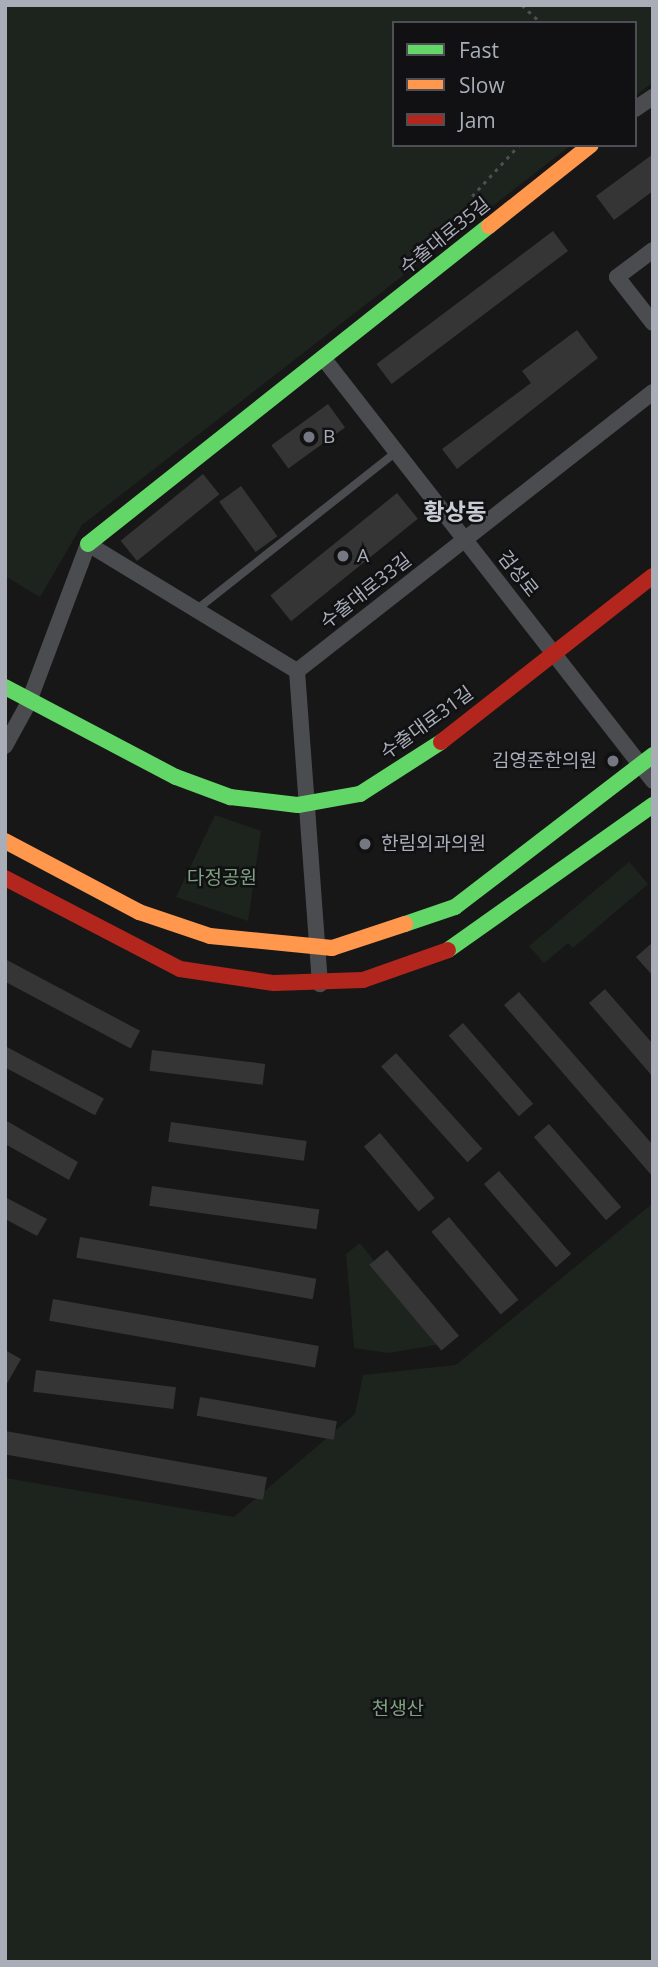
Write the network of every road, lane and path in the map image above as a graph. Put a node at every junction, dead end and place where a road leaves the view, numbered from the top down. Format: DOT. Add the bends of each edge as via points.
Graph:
graph roads {
  1 [pos="522,5"];
  2 [pos="539,21"];
  3 [pos="653,97"];
  4 [pos="637,108"];
  5 [pos="517,147"];
  6 [pos="589,147"];
  7 [pos="497,221"];
  8 [pos="653,250"];
  9 [pos="653,323"];
  10 [pos="324,359"];
  11 [pos="653,392"];
  12 [pos="397,452"];
  13 [pos="465,540"];
  14 [pos="88,544"];
  15 [pos="653,576"];
  16 [pos="194,612"];
  17 [pos="554,654"];
  18 [pos="297,671"];
  19 [pos="5,687"];
  20 [pos="30,700"];
  21 [pos="5,746"];
  22 [pos="646,760"];
  23 [pos="653,781"];
  24 [pos="307,803"];
  25 [pos="653,804"];
  26 [pos="5,841"];
  27 [pos="5,878"];
  28 [pos="319,946"];
  29 [pos="320,985"];
  1 -- 2 [label="path"];
  3 -- 4 [label="street"];
  5 -- 7 [label="path" via="472,196"];
  6 -- 7 [label="street, 수출대로35길"];
  7 -- 10 [label="street, 수출대로35길"];
  8 -- 9 [label="street" via="617,277"];
  10 -- 12 [label="street, 검성로"];
  10 -- 14 [label="street, 수출대로35길"];
  11 -- 13 [label="street, 수출대로33길"];
  12 -- 13 [label="street, 검성로"];
  12 -- 16 [label="lane"];
  13 -- 17 [label="street, 검성로"];
  13 -- 18 [label="street, 수출대로33길"];
  14 -- 16 [label="street"];
  14 -- 20 [label="street"];
  15 -- 17 [label="street, 수출대로31길"];
  16 -- 18 [label="street"];
  17 -- 22 [label="street, 검성로"];
  17 -- 24 [label="street, 수출대로31길" via="414,763 360,794"];
  18 -- 24 [label="street"];
  19 -- 20 [label="street, 수출대로31길"];
  20 -- 21 [label="street"];
  20 -- 24 [label="street, 수출대로31길" via="176,777 230,797"];
  22 -- 23 [label="street, 검성로"];
  22 -- 28 [label="street" via="455,908 363,941"];
  24 -- 28 [label="street"];
  25 -- 29 [label="street" via="464,944 422,964"];
  26 -- 28 [label="street" via="139,912 210,936"];
  27 -- 29 [label="street" via="180,969"];
  28 -- 29 [label="street"];
}
